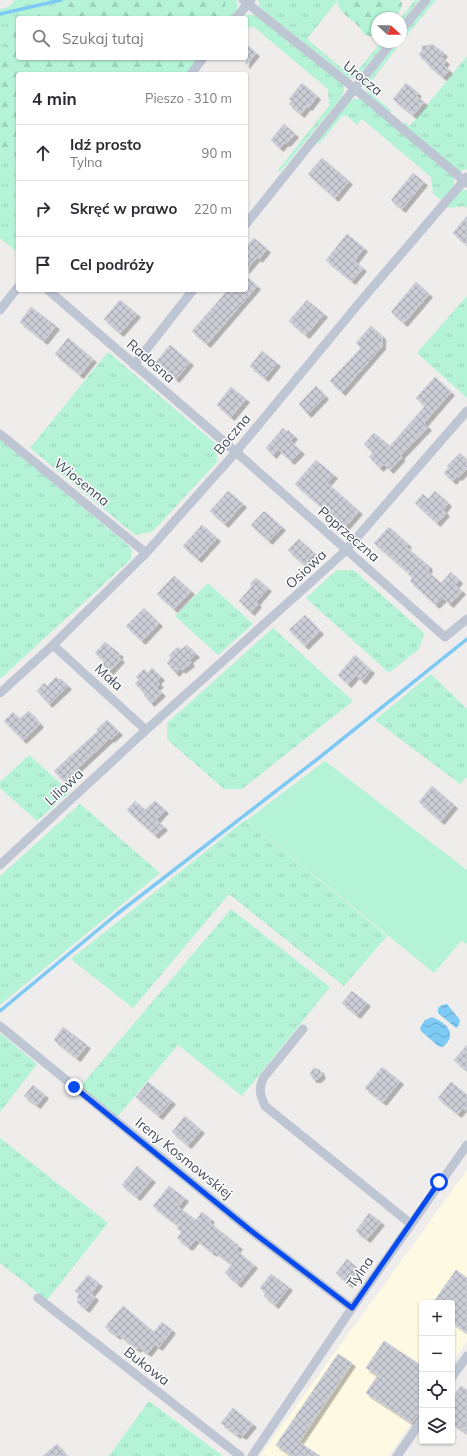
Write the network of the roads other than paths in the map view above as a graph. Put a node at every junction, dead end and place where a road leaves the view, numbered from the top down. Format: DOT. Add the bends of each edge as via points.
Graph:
graph roads {
  1 [pos="426,0"];
  2 [pos="247,1"];
  3 [pos="237,16"];
  4 [pos="407,23"];
  5 [pos="387,48"];
  6 [pos="202,60"];
  7 [pos="192,72"];
  8 [pos="354,88"];
  9 [pos="466,180"];
  10 [pos="248,221"];
  11 [pos="16,290"];
  12 [pos="50,292"];
  13 [pos="191,292"];
  14 [pos="0,310"];
  15 [pos="134,365"];
  16 [pos="467,411"];
  17 [pos="0,434"];
  18 [pos="236,452"];
  19 [pos="346,550"];
  20 [pos="146,553"];
  21 [pos="467,619"];
  22 [pos="53,645"];
  23 [pos="0,693"];
  24 [pos="146,730"];
  25 [pos="0,865"];
  26 [pos="0,1026"];
  27 [pos="303,1029"];
  28 [pos="467,1145"];
  29 [pos="411,1224"];
  30 [pos="38,1298"];
  31 [pos="352,1308"];
  32 [pos="467,1356"];
  33 [pos="455,1374"];
  34 [pos="419,1424"];
  35 [pos="240,1456"];
  36 [pos="252,1456"];
  37 [pos="397,1456"];
  1 -- 4 [label="street"];
  2 -- 3 [label="street"];
  2 -- 8 [label="street, Urocza"];
  5 -- 8 [label="street"];
  6 -- 7 [label="street"];
  8 -- 9 [label="street, Urocza"];
  8 -- 10 [label="street"];
  9 -- 18 [label="street, Boczna" via="355,308"];
  11 -- 14 [label="street"];
  12 -- 15 [label="street, Radosna"];
  13 -- 15 [label="street"];
  15 -- 18 [label="street, Radosna"];
  16 -- 19 [label="street, Osiowa"];
  17 -- 20 [label="street, Wiosenna"];
  18 -- 19 [label="street, Poprzeczna"];
  18 -- 20 [label="street, Boczna"];
  19 -- 21 [label="street, Poprzeczna" via="445,637"];
  19 -- 24 [label="street, Osiowa"];
  20 -- 22 [label="street, Boczna"];
  22 -- 23 [label="street, Boczna"];
  22 -- 24 [label="street, Mała"];
  24 -- 25 [label="street, Liliowa"];
  26 -- 31 [label="street, Ireny Kosmowskiej" via="250,1230"];
  27 -- 29 [label="street" via="260,1085 260,1096 265,1106"];
  28 -- 29 [label="street, Tylna"];
  29 -- 31 [label="street, Tylna"];
  30 -- 35 [label="street, Bukowa"];
  31 -- 36 [label="street, Tylna"];
  32 -- 33 [label="street"];
  34 -- 37 [label="street"];
}
